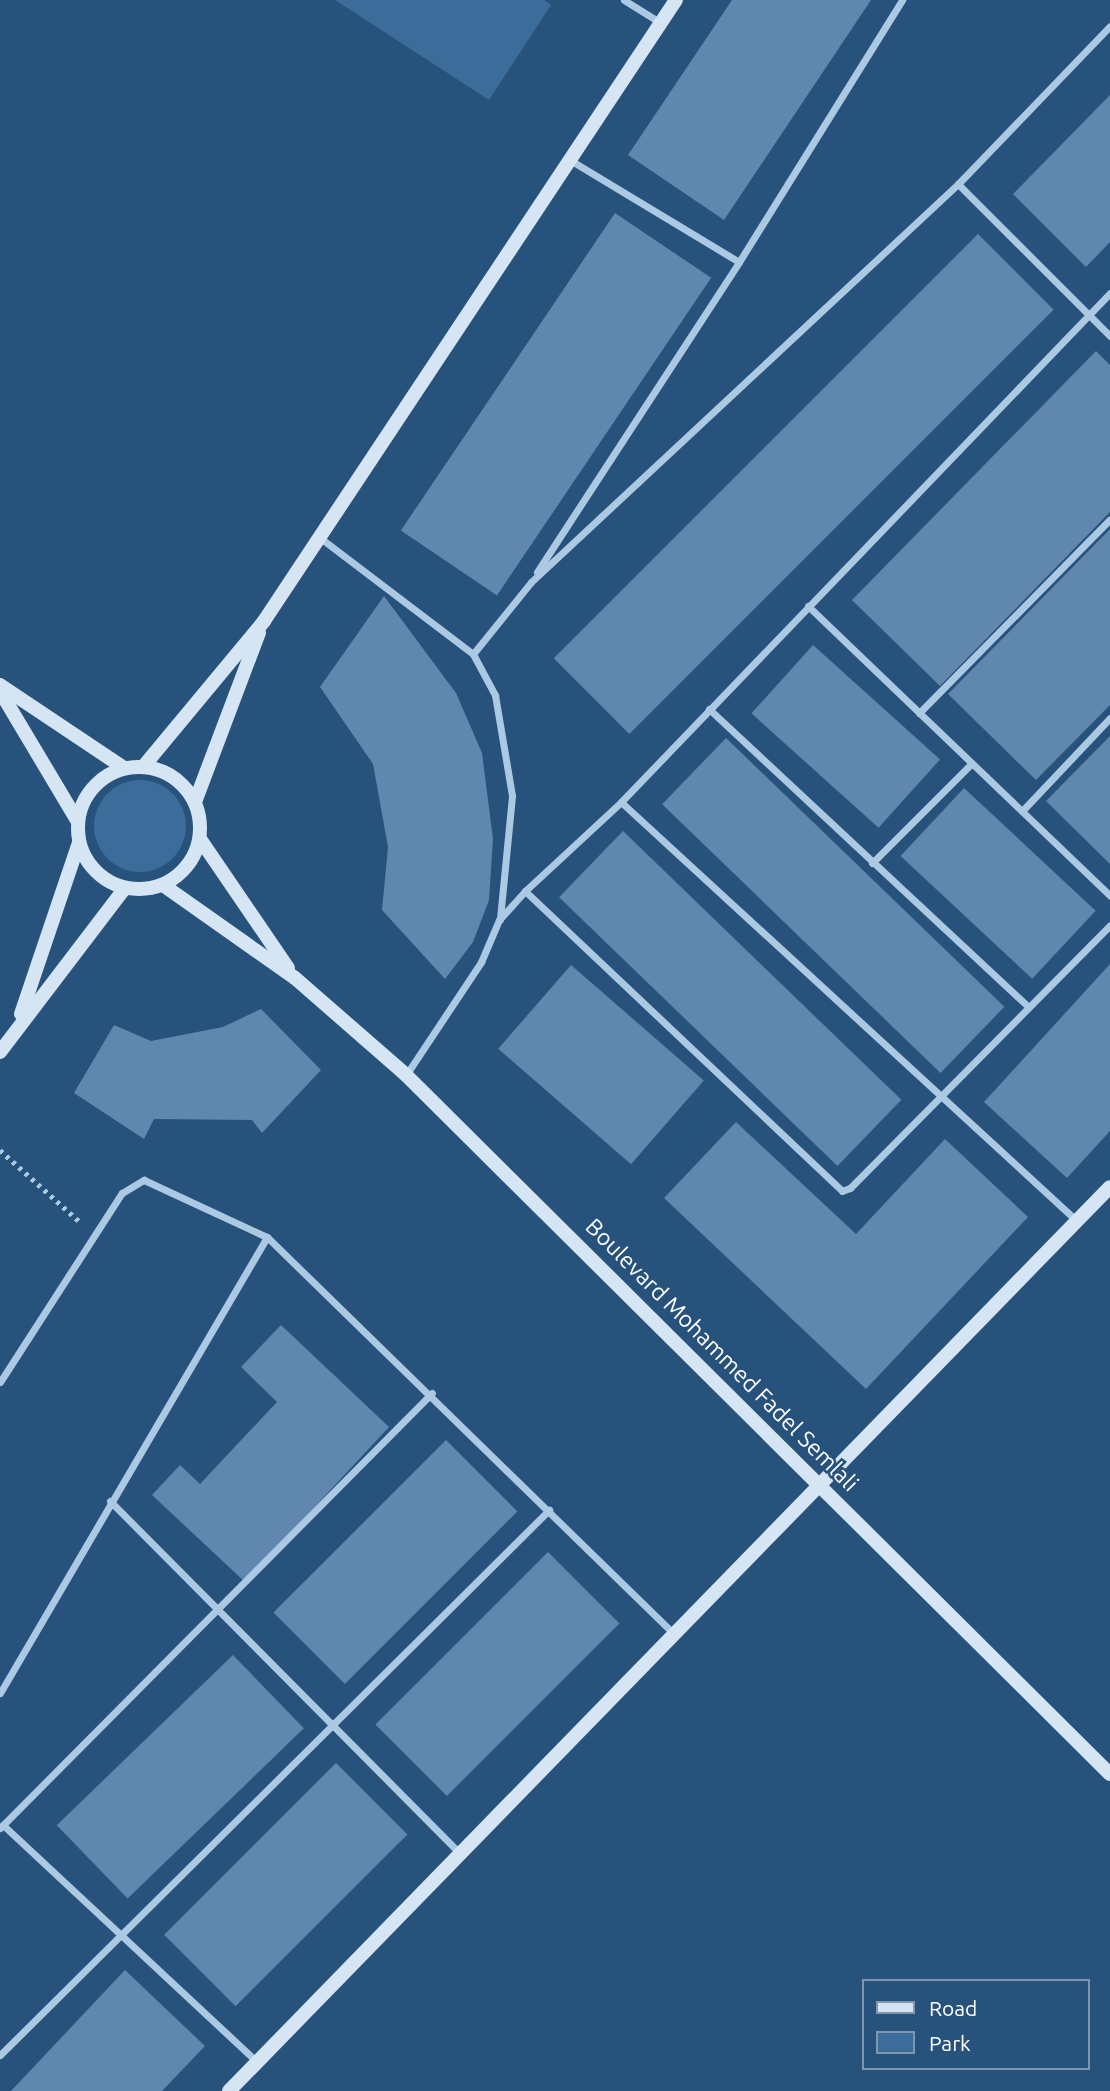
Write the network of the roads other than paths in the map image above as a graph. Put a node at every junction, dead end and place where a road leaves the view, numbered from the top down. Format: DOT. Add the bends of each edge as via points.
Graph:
graph roads {
  1 [pos="624,0"];
  2 [pos="676,0"];
  3 [pos="902,0"];
  4 [pos="661,23"];
  5 [pos="1110,26"];
  6 [pos="570,160"];
  7 [pos="958,184"];
  8 [pos="739,262"];
  9 [pos="1110,293"];
  10 [pos="1088,315"];
  11 [pos="1110,336"];
  12 [pos="1110,519"];
  13 [pos="319,537"];
  14 [pos="531,582"];
  15 [pos="808,606"];
  16 [pos="264,621"];
  17 [pos="473,654"];
  18 [pos="0,685"];
  19 [pos="0,691"];
  20 [pos="709,709"];
  21 [pos="919,713"];
  22 [pos="1110,718"];
  23 [pos="972,763"];
  24 [pos="143,766"];
  25 [pos="124,768"];
  26 [pos="195,802"];
  27 [pos="621,802"];
  28 [pos="1022,811"];
  29 [pos="78,822"];
  30 [pos="200,839"];
  31 [pos="79,843"];
  32 [pos="872,863"];
  33 [pos="163,885"];
  34 [pos="125,888"];
  35 [pos="524,891"];
  36 [pos="1110,896"];
  37 [pos="499,920"];
  38 [pos="1110,925"];
  39 [pos="295,978"];
  40 [pos="1029,1007"];
  41 [pos="18,1025"];
  42 [pos="0,1052"];
  43 [pos="407,1074"];
  44 [pos="942,1096"];
  45 [pos="1110,1187"];
  46 [pos="1077,1221"];
  47 [pos="267,1237"];
  48 [pos="0,1382"];
  49 [pos="432,1393"];
  50 [pos="820,1484"];
  51 [pos="110,1501"];
  52 [pos="549,1510"];
  53 [pos="219,1610"];
  54 [pos="674,1634"];
  55 [pos="0,1693"];
  56 [pos="329,1725"];
  57 [pos="1110,1774"];
  58 [pos="2,1827"];
  59 [pos="460,1853"];
  60 [pos="121,1934"];
  61 [pos="0,2055"];
  62 [pos="257,2063"];
  63 [pos="229,2091"];
  1 -- 4 [label="street"];
  2 -- 4 [label="street"];
  3 -- 8 [label="street"];
  4 -- 6 [label="street"];
  5 -- 7 [label="street"];
  6 -- 8 [label="street"];
  6 -- 13 [label="street"];
  7 -- 10 [label="street"];
  7 -- 14 [label="street"];
  8 -- 14 [label="street"];
  9 -- 10 [label="street"];
  10 -- 11 [label="street"];
  10 -- 15 [label="street"];
  12 -- 21 [label="street"];
  13 -- 16 [label="street"];
  13 -- 17 [label="street"];
  14 -- 17 [label="street"];
  15 -- 20 [label="street"];
  15 -- 21 [label="street"];
  16 -- 24 [label="street"];
  16 -- 26 [label="street"];
  17 -- 37 [label="street" via="495,695 512,796"];
  18 -- 25 [label="street"];
  19 -- 29 [label="street"];
  20 -- 27 [label="street"];
  20 -- 32 [label="street"];
  21 -- 23 [label="street"];
  22 -- 28 [label="street"];
  23 -- 28 [label="street"];
  23 -- 32 [label="street"];
  24 -- 25 [label="street"];
  24 -- 26 [label="street" via="174,777"];
  25 -- 29 [label="street" via="92,788"];
  26 -- 30 [label="street"];
  27 -- 35 [label="street"];
  27 -- 44 [label="street"];
  28 -- 36 [label="street"];
  29 -- 31 [label="street"];
  30 -- 33 [label="street" via="193,858"];
  30 -- 39 [label="street, Boulevard Mohammed Fadel Semlali"];
  31 -- 34 [label="street" via="96,872"];
  31 -- 41 [label="street"];
  32 -- 40 [label="street"];
  33 -- 34 [label="street"];
  33 -- 39 [label="street, Boulevard Mohammed Fadel Semlali"];
  34 -- 41 [label="street"];
  35 -- 37 [label="street"];
  35 -- 44 [label="street" via="842,1191"];
  37 -- 43 [label="street" via="481,962"];
  38 -- 40 [label="street"];
  39 -- 43 [label="street, Boulevard Mohammed Fadel Semlali"];
  40 -- 44 [label="street"];
  41 -- 42 [label="street"];
  43 -- 50 [label="street, Boulevard Mohammed Fadel Semlali"];
  44 -- 46 [label="street"];
  45 -- 46 [label="street"];
  46 -- 50 [label="street"];
  47 -- 48 [label="street" via="144,1180 122,1193"];
  47 -- 49 [label="street"];
  47 -- 51 [label="street"];
  49 -- 52 [label="street"];
  49 -- 53 [label="street"];
  50 -- 54 [label="street"];
  50 -- 57 [label="street, Boulevard Mohammed Fadel Semlali"];
  51 -- 53 [label="street"];
  51 -- 55 [label="street"];
  52 -- 54 [label="street"];
  52 -- 56 [label="street"];
  53 -- 56 [label="street"];
  53 -- 58 [label="street"];
  54 -- 59 [label="street"];
  56 -- 59 [label="street"];
  56 -- 60 [label="street"];
  58 -- 60 [label="street"];
  59 -- 62 [label="street"];
  60 -- 61 [label="street"];
  60 -- 62 [label="street"];
  62 -- 63 [label="street"];
}
